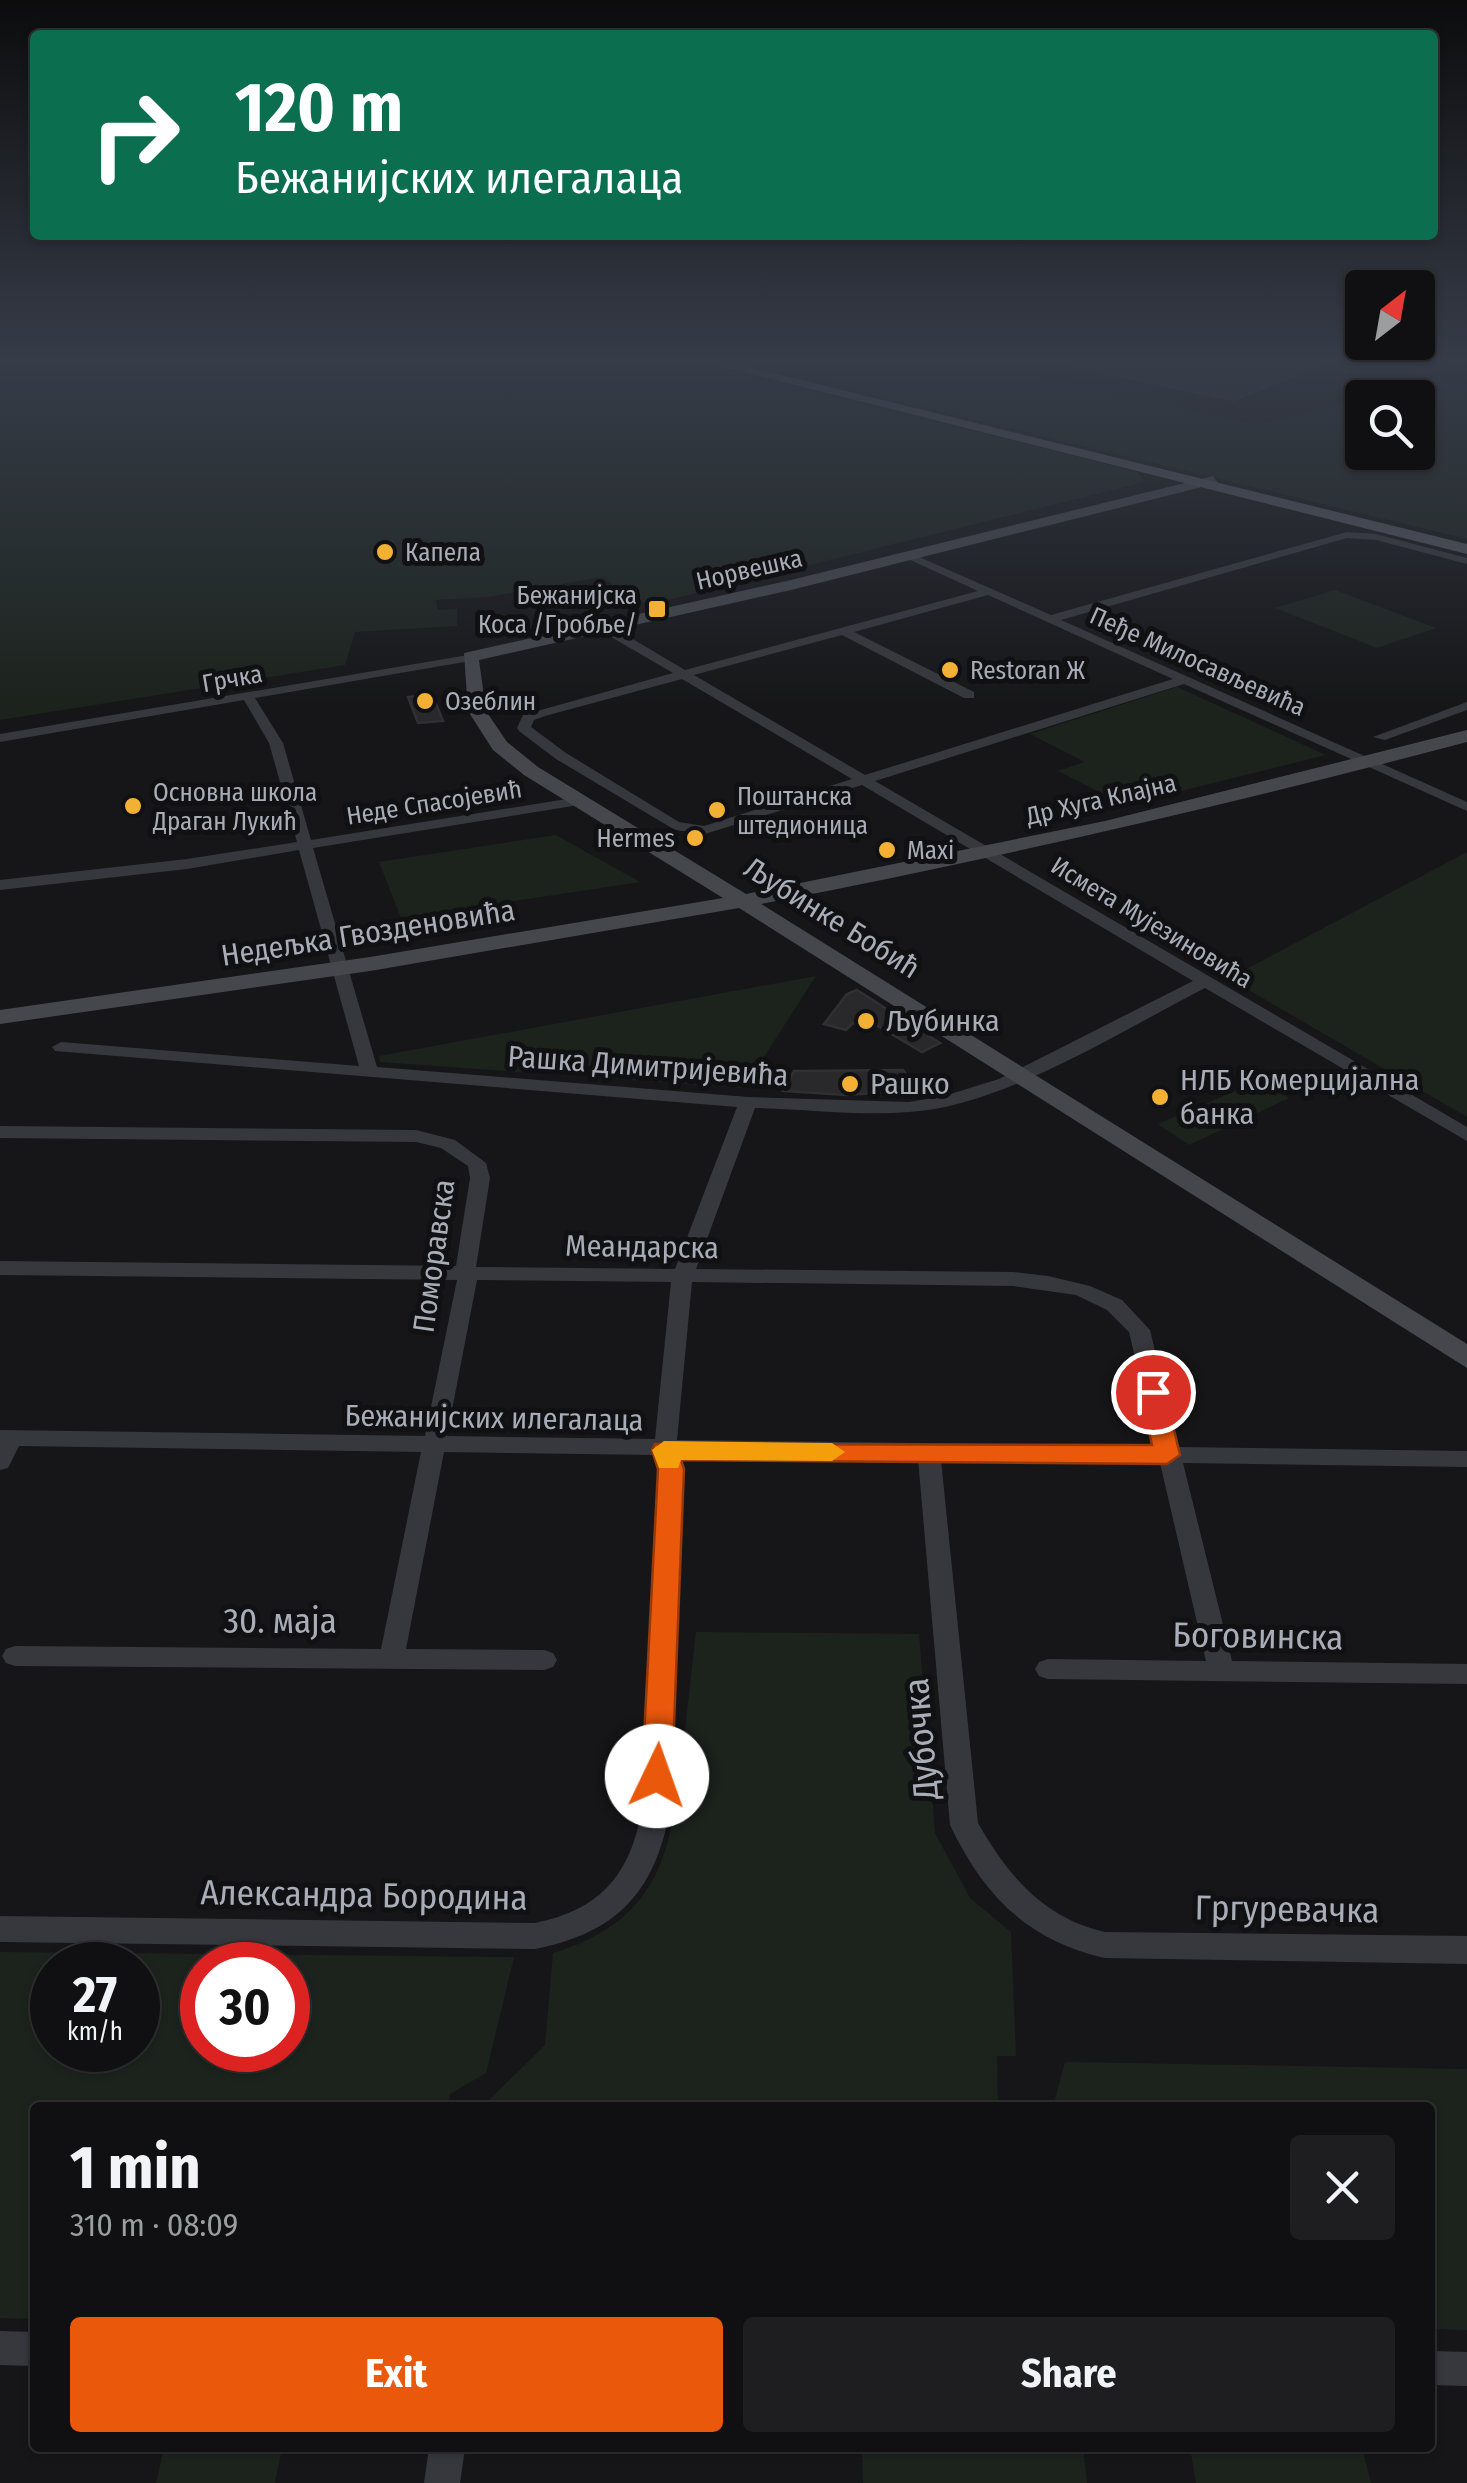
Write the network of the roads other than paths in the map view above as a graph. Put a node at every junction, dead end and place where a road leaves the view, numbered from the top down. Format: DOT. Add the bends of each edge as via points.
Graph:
graph roads {
  1 [pos="1182,476"];
  2 [pos="1207,482"];
  3 [pos="1467,546"];
  4 [pos="910,556"];
  5 [pos="1467,561"];
  6 [pos="988,592"];
  7 [pos="1050,619"];
  8 [pos="606,628"];
  9 [pos="843,631"];
  10 [pos="470,657"];
  11 [pos="681,674"];
  12 [pos="1184,680"];
  13 [pos="969,696"];
  14 [pos="249,698"];
  15 [pos="1467,706"];
  16 [pos="1467,736"];
  17 [pos="1380,737"];
  18 [pos="0,738"];
  19 [pos="1369,763"];
  20 [pos="864,781"];
  21 [pos="579,801"];
  22 [pos="1467,807"];
  23 [pos="306,846"];
  24 [pos="986,853"];
  25 [pos="0,885"];
  26 [pos="744,901"];
  27 [pos="341,969"];
  28 [pos="1204,982"];
  29 [pos="0,1017"];
  30 [pos="61,1047"];
  31 [pos="370,1072"];
  32 [pos="1022,1074"];
  33 [pos="748,1102"];
  34 [pos="0,1132"];
  35 [pos="1467,1135"];
  36 [pos="0,1268"];
  37 [pos="468,1275"];
  38 [pos="682,1278"];
  39 [pos="1467,1358"];
  40 [pos="5,1438"];
  41 [pos="433,1447"];
  42 [pos="664,1450"];
  43 [pos="929,1453"];
  44 [pos="1167,1455"];
  45 [pos="1467,1459"];
  46 [pos="0,1462"];
  47 [pos="15,1656"];
  48 [pos="392,1656"];
  49 [pos="544,1660"];
  50 [pos="1048,1669"];
  51 [pos="1221,1670"];
  52 [pos="1467,1674"];
  53 [pos="0,1929"];
  54 [pos="1105,1944"];
  55 [pos="1467,1950"];
  56 [pos="0,2348"];
  57 [pos="30,2348"];
  58 [pos="1435,2368"];
  59 [pos="1467,2368"];
  60 [pos="446,2452"];
  61 [pos="442,2483"];
  1 -- 2 [label="main road"];
  2 -- 3 [label="main road"];
  2 -- 4 [label="main road, Норвешка"];
  4 -- 6 [label="street, Пеђе Милосављевића"];
  4 -- 8 [label="main road, Норвешка"];
  5 -- 7 [label="street" via="1347,535"];
  6 -- 7 [label="street, Пеђе Милосављевића"];
  6 -- 9 [label="street"];
  7 -- 12 [label="street, Пеђе Милосављевића"];
  8 -- 10 [label="main road, Норвешка"];
  8 -- 11 [label="street, Исмета Мујезиновића"];
  9 -- 11 [label="street"];
  9 -- 13 [label="street"];
  10 -- 14 [label="street, Грчка"];
  10 -- 21 [label="main road, Љубинке Бобић" via="472,705 488,736"];
  11 -- 20 [label="street, Исмета Мујезиновића"];
  11 -- 20 [label="street" via="540,712 524,728 675,826 694,830"];
  12 -- 19 [label="street, Пеђе Милосављевића"];
  12 -- 20 [label="street"];
  14 -- 18 [label="street, Грчка"];
  14 -- 23 [label="street" via="276,743"];
  15 -- 17 [label="street"];
  16 -- 19 [label="main road, Др Хуга Клајна"];
  19 -- 22 [label="street, Пеђе Милосављевића"];
  19 -- 24 [label="main road, Др Хуга Клајна"];
  20 -- 24 [label="street, Исмета Мујезиновића"];
  21 -- 23 [label="street, Неде Спасојевић"];
  21 -- 26 [label="main road, Љубинке Бобић"];
  23 -- 25 [label="street, Неде Спасојевић"];
  23 -- 27 [label="street"];
  24 -- 26 [label="main road, Др Хуга Клајна"];
  24 -- 28 [label="street, Исмета Мујезиновића"];
  26 -- 27 [label="main road, Недељка Гвозденовића"];
  26 -- 32 [label="main road, Љубинке Бобић"];
  27 -- 29 [label="main road, Недељка Гвозденовића"];
  27 -- 31 [label="street"];
  28 -- 32 [label="street, Рашка Димитријевића"];
  28 -- 35 [label="street, Исмета Мујезиновића"];
  30 -- 31 [label="street, Рашка Димитријевића"];
  31 -- 33 [label="street, Рашка Димитријевића"];
  32 -- 33 [label="street, Рашка Димитријевића" via="910,1107"];
  32 -- 39 [label="main road, Љубинке Бобић"];
  33 -- 38 [label="street, Александра Бородина"];
  34 -- 37 [label="street, Поморавска" via="434,1140 477,1163 464,1262"];
  36 -- 37 [label="street, Меандарска"];
  37 -- 38 [label="street, Меандарска"];
  37 -- 41 [label="street, Поморавска"];
  38 -- 42 [label="street, Александра Бородина"];
  38 -- 44 [label="street, Меандарска" via="1013,1279 1100,1296 1139,1330"];
  40 -- 41 [label="street, Бежанијских илегалаца"];
  40 -- 46 [label="street"];
  41 -- 42 [label="street, Бежанијских илегалаца"];
  41 -- 48 [label="street, Поморавска"];
  42 -- 43 [label="street, Бежанијских илегалаца"];
  42 -- 53 [label="street, Александра Бородина" via="671,1469 652,1840 634,1878 599,1915 535,1936"];
  43 -- 44 [label="street, Бежанијских илегалаца"];
  43 -- 54 [label="street, Дубочка" via="964,1825 987,1869 1023,1908 1061,1932"];
  44 -- 45 [label="street, Бежанијских илегалаца"];
  44 -- 51 [label="street, Меандарска"];
  47 -- 48 [label="street, 30. маја"];
  48 -- 49 [label="street, 30. маја"];
  50 -- 51 [label="street, Боговинска"];
  51 -- 52 [label="street, Боговинска"];
  54 -- 55 [label="street, Гргуревачка"];
  56 -- 57 [label="street"];
  58 -- 59 [label="street"];
  60 -- 61 [label="street"];
}
